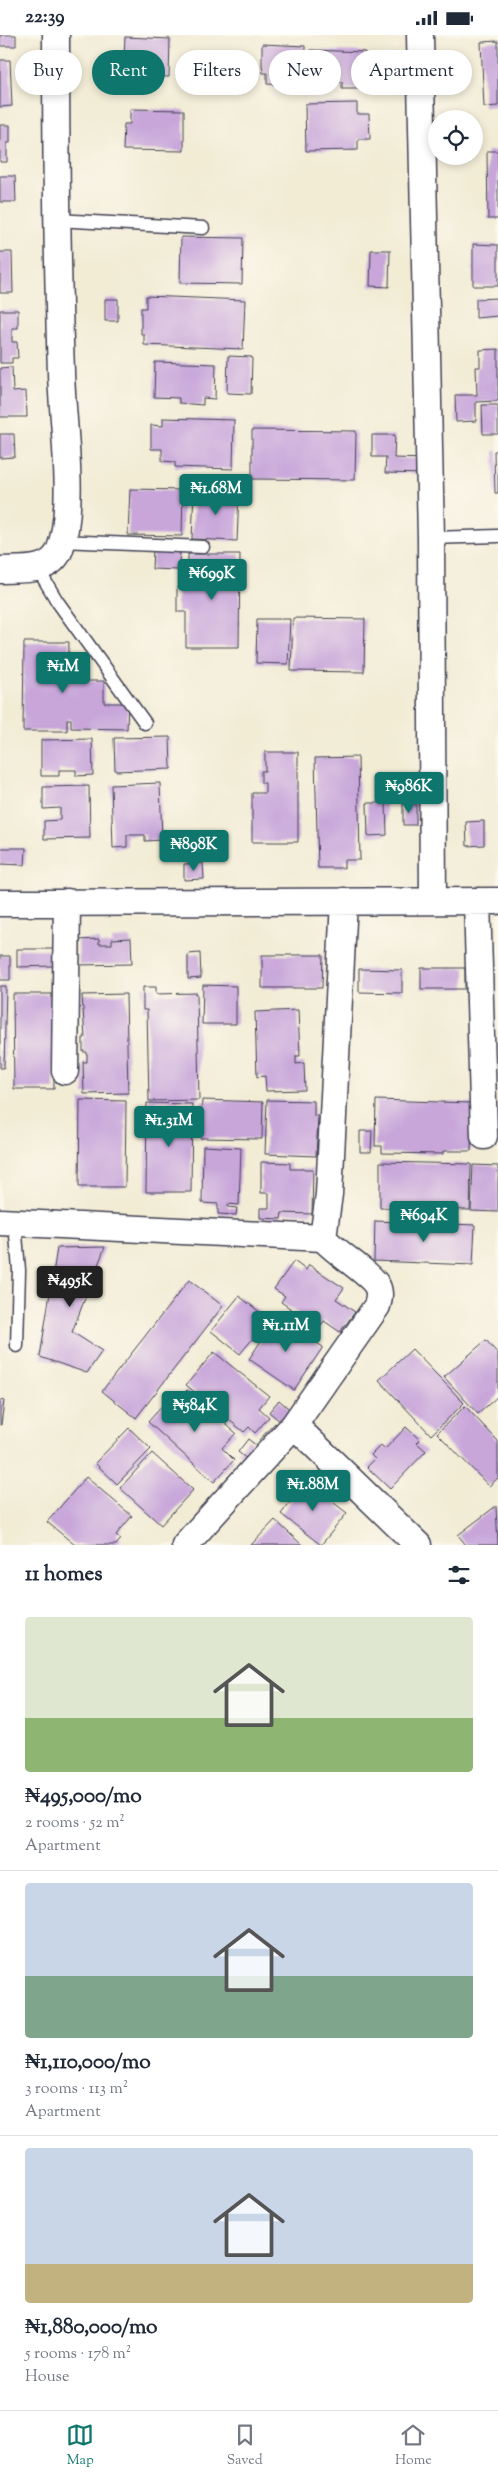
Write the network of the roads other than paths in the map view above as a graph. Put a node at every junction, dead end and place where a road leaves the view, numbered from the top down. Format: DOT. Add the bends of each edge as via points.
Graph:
graph roads {
  1 [pos="56,35"];
  2 [pos="420,35"];
  3 [pos="56,220"];
  4 [pos="203,228"];
  5 [pos="498,536"];
  6 [pos="431,537"];
  7 [pos="61,541"];
  8 [pos="203,547"];
  9 [pos="38,569"];
  10 [pos="0,570"];
  11 [pos="145,723"];
  12 [pos="433,900"];
  13 [pos="344,901"];
  14 [pos="487,901"];
  15 [pos="0,903"];
  16 [pos="67,903"];
  17 [pos="65,1071"];
  18 [pos="484,1136"];
  19 [pos="8,1223"];
  20 [pos="323,1237"];
  21 [pos="17,1346"];
  22 [pos="294,1425"];
  23 [pos="185,1545"];
  24 [pos="418,1545"];
  1 -- 3 [label="street"];
  2 -- 6 [label="street"];
  3 -- 4 [label="lane"];
  3 -- 7 [label="street" via="66,458 66,517"];
  5 -- 6 [label="lane"];
  6 -- 12 [label="street"];
  7 -- 8 [label="lane"];
  7 -- 9 [label="street" via="60,551"];
  9 -- 10 [label="street"];
  9 -- 11 [label="lane" via="57,601"];
  12 -- 13 [label="street"];
  12 -- 14 [label="street"];
  13 -- 16 [label="street"];
  13 -- 20 [label="street" via="329,1194"];
  14 -- 18 [label="street"];
  15 -- 16 [label="street"];
  16 -- 17 [label="street"];
  19 -- 20 [label="street"];
  19 -- 21 [label="lane" via="19,1271"];
  20 -- 22 [label="street" via="333,1249 370,1277 378,1287 379,1297 377,1306"];
  22 -- 23 [label="street"];
  22 -- 24 [label="street"];
}
